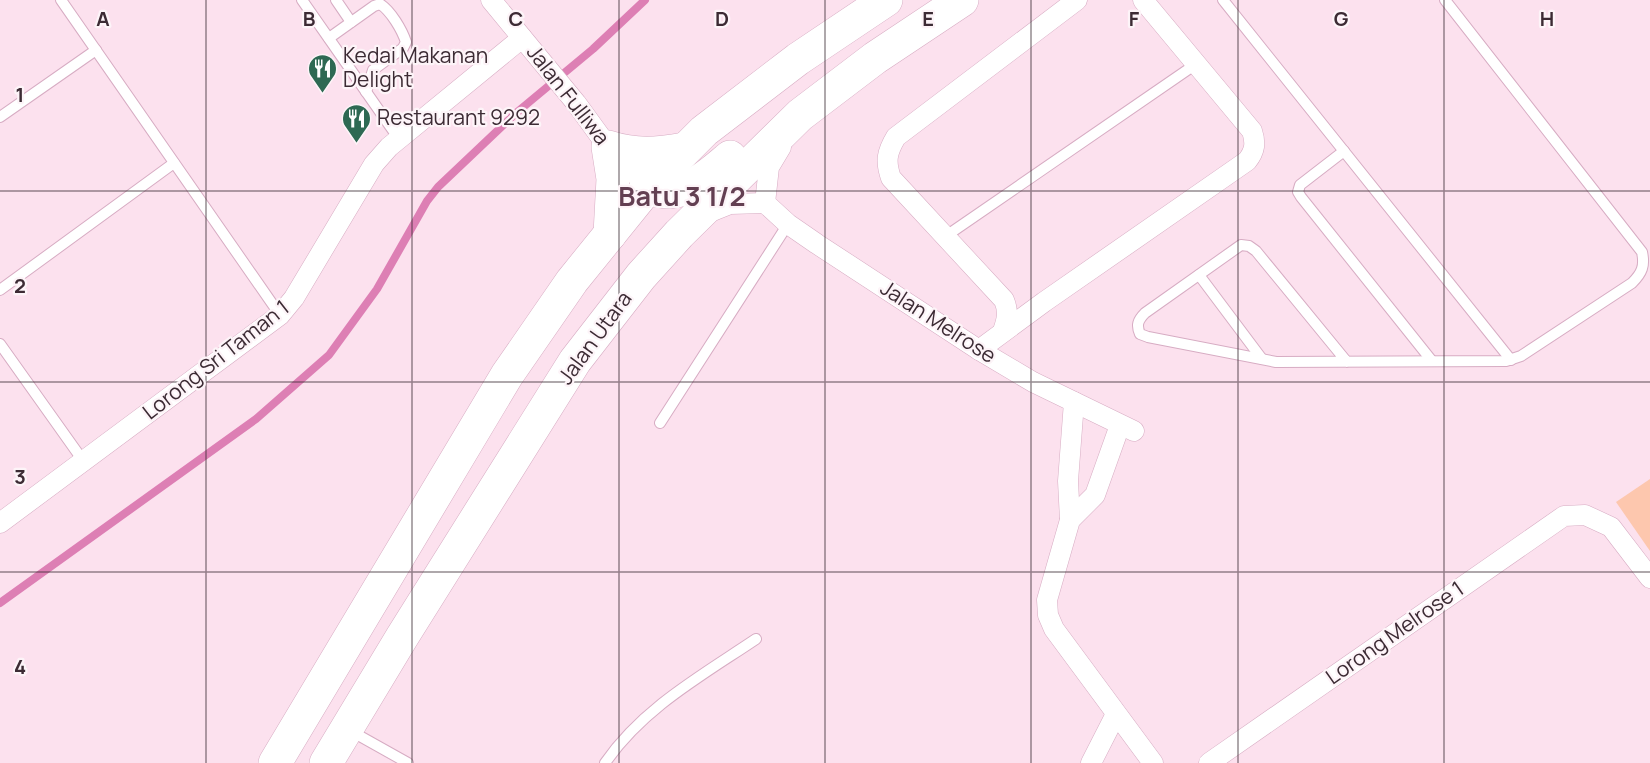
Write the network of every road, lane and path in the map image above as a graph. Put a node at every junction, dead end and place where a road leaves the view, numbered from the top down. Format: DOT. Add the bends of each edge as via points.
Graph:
graph roads {
  1 [pos="61,0"];
  2 [pos="302,0"];
  3 [pos="336,0"];
  4 [pos="492,0"];
  5 [pos="886,0"];
  6 [pos="962,0"];
  7 [pos="1077,0"];
  8 [pos="1223,0"];
  9 [pos="1445,0"];
  10 [pos="1149,2"];
  11 [pos="351,22"];
  12 [pos="329,38"];
  13 [pos="522,38"];
  14 [pos="96,50"];
  15 [pos="1196,64"];
  16 [pos="366,92"];
  17 [pos="800,115"];
  18 [pos="0,117"];
  19 [pos="399,139"];
  20 [pos="608,147"];
  21 [pos="685,149"];
  22 [pos="1344,151"];
  23 [pos="174,163"];
  24 [pos="648,187"];
  25 [pos="765,203"];
  26 [pos="788,224"];
  27 [pos="610,234"];
  28 [pos="680,234"];
  29 [pos="946,236"];
  30 [pos="1199,275"];
  31 [pos="0,290"];
  32 [pos="997,291"];
  33 [pos="1044,302"];
  34 [pos="280,315"];
  35 [pos="1003,332"];
  36 [pos="0,344"];
  37 [pos="979,350"];
  38 [pos="1262,359"];
  39 [pos="1511,360"];
  40 [pos="1432,361"];
  41 [pos="1347,362"];
  42 [pos="1074,402"];
  43 [pos="660,423"];
  44 [pos="84,462"];
  45 [pos="1070,520"];
  46 [pos="0,523"];
  47 [pos="1650,578"];
  48 [pos="756,639"];
  49 [pos="1116,714"];
  50 [pos="346,728"];
  51 [pos="275,763"];
  52 [pos="326,763"];
  53 [pos="408,763"];
  54 [pos="605,763"];
  55 [pos="1092,763"];
  56 [pos="1153,763"];
  57 [pos="1209,763"];
  1 -- 14 [label="lane"];
  2 -- 12 [label="lane"];
  3 -- 11 [label="lane"];
  4 -- 13 [label="street, Jalan Fulliwa"];
  5 -- 21 [label="highway" via="798,59"];
  6 -- 17 [label="highway, Jalan Utara" via="874,58"];
  7 -- 29 [label="street" via="896,137 888,150 886,164 891,178"];
  8 -- 22 [label="lane"];
  9 -- 39 [label="lane" via="1642,252 1641,274 1632,283"];
  10 -- 15 [label="street"];
  11 -- 12 [label="lane"];
  11 -- 16 [label="lane" via="380,4 406,42 374,70"];
  12 -- 16 [label="lane"];
  13 -- 19 [label="street, Lorong Sri Taman 1"];
  13 -- 20 [label="street, Jalan Fulliwa"];
  14 -- 18 [label="lane"];
  14 -- 23 [label="lane"];
  15 -- 29 [label="lane"];
  15 -- 33 [label="street" via="1252,131 1252,155"];
  16 -- 19 [label="lane"];
  17 -- 24 [label="highway" via="754,138 696,185 675,192"];
  17 -- 25 [label="street" via="769,166"];
  17 -- 28 [label="highway, Jalan Utara"];
  19 -- 34 [label="street, Lorong Sri Taman 1" via="374,164"];
  20 -- 21 [label="highway" via="627,153 655,154"];
  20 -- 24 [label="street, Jalan Fulliwa"];
  20 -- 27 [label="highway" via="613,179"];
  21 -- 24 [label="highway"];
  22 -- 39 [label="lane"];
  22 -- 40 [label="lane" via="1300,185 1298,192"];
  23 -- 31 [label="lane"];
  23 -- 34 [label="lane"];
  24 -- 27 [label="highway"];
  25 -- 26 [label="street, Jalan Melrose"];
  25 -- 28 [label="street" via="747,202 713,210"];
  26 -- 37 [label="street, Jalan Melrose"];
  26 -- 43 [label="lane"];
  27 -- 51 [label="highway" via="507,375"];
  28 -- 50 [label="highway, Jalan Utara" via="641,276 575,361"];
  29 -- 32 [label="street"];
  30 -- 38 [label="lane"];
  30 -- 38 [label="lane" via="1144,313 1138,320 1140,334"];
  30 -- 41 [label="lane" via="1241,245 1250,246"];
  32 -- 33 [label="street" via="1018,302"];
  32 -- 35 [label="street" via="1007,308"];
  33 -- 35 [label="street"];
  34 -- 44 [label="street, Lorong Sri Taman 1"];
  35 -- 37 [label="street"];
  36 -- 44 [label="lane"];
  37 -- 42 [label="street, Jalan Melrose"];
  38 -- 41 [label="lane"];
  39 -- 40 [label="lane"];
  40 -- 41 [label="lane"];
  42 -- 45 [label="street" via="1068,481"];
  42 -- 45 [label="street, Jalan Melrose" via="1127,428 1095,495"];
  44 -- 46 [label="street, Lorong Sri Taman 1"];
  45 -- 49 [label="street, Jalan Melrose" via="1047,600 1048,615 1053,629"];
  47 -- 57 [label="street, Lorong Melrose 1" via="1611,527 1585,515 1564,516"];
  48 -- 54 [label="lane" via="645,717"];
  49 -- 55 [label="street"];
  49 -- 56 [label="street, Jalan Melrose"];
  50 -- 52 [label="highway, Jalan Utara"];
  50 -- 53 [label="lane"];
}
